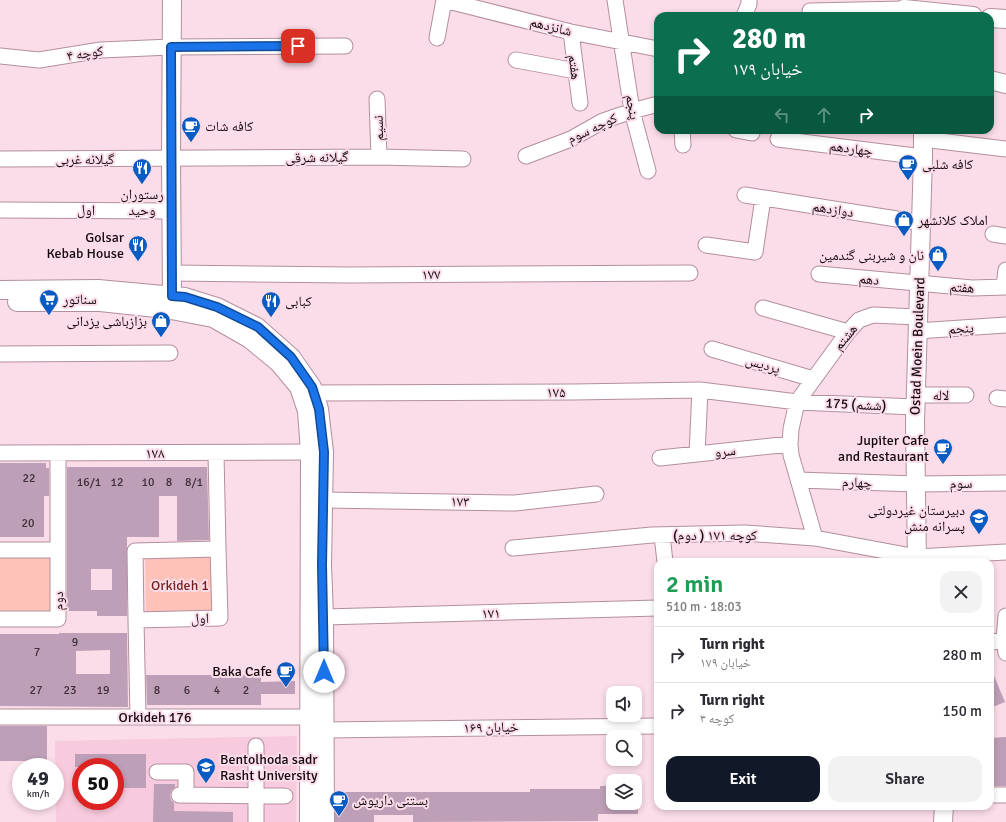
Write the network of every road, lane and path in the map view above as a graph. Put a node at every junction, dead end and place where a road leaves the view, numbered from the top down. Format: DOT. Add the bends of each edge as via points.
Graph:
graph roads {
  1 [pos="172,0"];
  2 [pos="444,0"];
  3 [pos="615,0"];
  4 [pos="749,0"];
  5 [pos="904,8"];
  6 [pos="810,11"];
  7 [pos="746,12"];
  8 [pos="938,12"];
  9 [pos="994,18"];
  10 [pos="1006,19"];
  11 [pos="571,32"];
  12 [pos="437,38"];
  13 [pos="622,42"];
  14 [pos="345,46"];
  15 [pos="171,47"];
  16 [pos="654,48"];
  17 [pos="0,56"];
  18 [pos="516,60"];
  19 [pos="576,71"];
  20 [pos="994,81"];
  21 [pos="1006,84"];
  22 [pos="377,99"];
  23 [pos="580,103"];
  24 [pos="654,105"];
  25 [pos="632,110"];
  26 [pos="923,134"];
  27 [pos="778,139"];
  28 [pos="1006,149"];
  29 [pos="526,156"];
  30 [pos="379,157"];
  31 [pos="923,157"];
  32 [pos="0,159"];
  33 [pos="171,159"];
  34 [pos="463,159"];
  35 [pos="648,171"];
  36 [pos="745,195"];
  37 [pos="763,198"];
  38 [pos="0,210"];
  39 [pos="172,210"];
  40 [pos="922,223"];
  41 [pos="706,245"];
  42 [pos="1006,270"];
  43 [pos="172,273"];
  44 [pos="690,273"];
  45 [pos="819,274"];
  46 [pos="918,284"];
  47 [pos="1005,287"];
  48 [pos="0,290"];
  49 [pos="172,296"];
  50 [pos="0,302"];
  51 [pos="763,308"];
  52 [pos="917,324"];
  53 [pos="1006,325"];
  54 [pos="848,332"];
  55 [pos="712,349"];
  56 [pos="170,353"];
  57 [pos="0,354"];
  58 [pos="813,379"];
  59 [pos="700,390"];
  60 [pos="314,393"];
  61 [pos="966,395"];
  62 [pos="915,401"];
  63 [pos="797,402"];
  64 [pos="790,444"];
  65 [pos="310,452"];
  66 [pos="0,453"];
  67 [pos="58,453"];
  68 [pos="216,453"];
  69 [pos="697,454"];
  70 [pos="660,458"];
  71 [pos="798,480"];
  72 [pos="1006,483"];
  73 [pos="916,484"];
  74 [pos="596,494"];
  75 [pos="324,500"];
  76 [pos="662,535"];
  77 [pos="815,538"];
  78 [pos="513,548"];
  79 [pos="218,549"];
  80 [pos="0,550"];
  81 [pos="58,550"];
  82 [pos="1006,552"];
  83 [pos="665,558"];
  84 [pos="908,558"];
  85 [pos="917,558"];
  86 [pos="939,558"];
  87 [pos="654,608"];
  88 [pos="1006,616"];
  89 [pos="324,617"];
  90 [pos="0,619"];
  91 [pos="136,620"];
  92 [pos="1000,645"];
  93 [pos="0,717"];
  94 [pos="138,717"];
  95 [pos="310,717"];
  96 [pos="654,726"];
  97 [pos="324,730"];
  98 [pos="256,746"];
  99 [pos="157,772"];
  100 [pos="994,795"];
  101 [pos="1006,795"];
  102 [pos="256,796"];
  103 [pos="285,796"];
  104 [pos="944,810"];
  105 [pos="256,822"];
  106 [pos="309,822"];
  107 [pos="324,822"];
  108 [pos="943,822"];
  1 -- 15 [label="main road"];
  2 -- 11 [label="street, شانزدهم"];
  2 -- 12 [label="street"];
  3 -- 13 [label="street, پنجم"];
  4 -- 7 [label="street"];
  5 -- 6 [label="street"];
  5 -- 8 [label="main road"];
  9 -- 10 [label="main road"];
  11 -- 13 [label="street, شانزدهم"];
  11 -- 19 [label="street, هفتم"];
  13 -- 16 [label="street, شانزدهم"];
  13 -- 25 [label="street, پنجم"];
  14 -- 15 [label="street, کوچه ۴"];
  15 -- 17 [label="street, کوچه ۴" via="101,50 39,60"];
  15 -- 33 [label="main road"];
  18 -- 19 [label="street"];
  19 -- 23 [label="street, هفتم"];
  20 -- 21 [label="main road"];
  22 -- 30 [label="street, نسیم"];
  24 -- 25 [label="street, کوچه سوم"];
  25 -- 29 [label="street, کوچه سوم" via="603,121 571,139"];
  25 -- 35 [label="street, پنجم"];
  26 -- 28 [label="street"];
  26 -- 31 [label="main road, Ostad Moein Boulevard"];
  27 -- 31 [label="street, چهاردهم"];
  30 -- 33 [label="street, گیلانه شرقی"];
  30 -- 34 [label="street, گیلانه شرقی"];
  31 -- 40 [label="main road, Ostad Moein Boulevard"];
  32 -- 33 [label="street, گیلانه غربی"];
  33 -- 39 [label="main road"];
  36 -- 37 [label="street, دوازدهم"];
  37 -- 40 [label="street, دوازدهم"];
  37 -- 41 [label="street" via="755,252"];
  38 -- 39 [label="street, اول"];
  39 -- 43 [label="main road"];
  40 -- 46 [label="main road, Ostad Moein Boulevard"];
  42 -- 47 [label="street"];
  43 -- 44 [label="street, ۱۷۷"];
  43 -- 49 [label="main road"];
  45 -- 46 [label="street, دهم"];
  46 -- 47 [label="street, هفتم" via="972,288"];
  46 -- 52 [label="main road, Ostad Moein Boulevard"];
  48 -- 49 [label="main road" via="98,289"];
  49 -- 60 [label="main road" via="185,297 217,307 258,327 291,357"];
  50 -- 65 [label="main road" via="100,302 166,309 213,318 250,338 279,363 299,387 308,411"];
  51 -- 54 [label="street"];
  52 -- 53 [label="street, پنجم"];
  52 -- 54 [label="street, هشتم" via="873,316 859,320"];
  52 -- 62 [label="main road, Ostad Moein Boulevard"];
  54 -- 58 [label="street, هشتم"];
  55 -- 58 [label="street, پردیس"];
  56 -- 57 [label="street"];
  58 -- 63 [label="street, هشتم"];
  59 -- 60 [label="street, ۱۷۵"];
  59 -- 63 [label="street, ۱۷۵"];
  59 -- 69 [label="street"];
  60 -- 75 [label="main road" via="319,409 324,452"];
  61 -- 62 [label="street, لاله"];
  62 -- 63 [label="street, 175 (ششم)"];
  62 -- 73 [label="main road, Ostad Moein Boulevard"];
  63 -- 64 [label="street"];
  64 -- 69 [label="street, سرو"];
  64 -- 71 [label="street"];
  65 -- 68 [label="street, ۱۷۸"];
  65 -- 95 [label="main road"];
  66 -- 67 [label="street, ۱۷۸"];
  67 -- 68 [label="street, ۱۷۸"];
  67 -- 81 [label="street, دوم"];
  68 -- 79 [label="street, اول"];
  69 -- 70 [label="street, سرو"];
  71 -- 73 [label="street, چهارم"];
  71 -- 77 [label="street"];
  72 -- 73 [label="street, سوم"];
  73 -- 85 [label="main road, Ostad Moein Boulevard"];
  74 -- 75 [label="street, ۱۷۳" via="515,503"];
  75 -- 89 [label="main road"];
  76 -- 77 [label="street, کوچه ۱۷۱ ( دوم)" via="745,533"];
  76 -- 78 [label="street, کوچه ۱۷۱ ( دوم)"];
  76 -- 83 [label="street"];
  77 -- 84 [label="street, کوچه ۱۷۱ ( دوم)"];
  79 -- 91 [label="street" via="135,551"];
  79 -- 91 [label="street, اول" via="220,618"];
  80 -- 81 [label="street"];
  81 -- 90 [label="street, دوم" via="58,619"];
  82 -- 86 [label="street, کوچه ۱۷۱ ( دوم)"];
  87 -- 89 [label="street, ۱۷۱"];
  88 -- 92 [label="street"];
  89 -- 97 [label="main road"];
  91 -- 94 [label="street"];
  93 -- 94 [label="street, Orkideh 176"];
  94 -- 95 [label="street, Orkideh 176"];
  95 -- 106 [label="main road"];
  96 -- 97 [label="street, خیابان ۱۶۹"];
  97 -- 107 [label="main road"];
  98 -- 102 [label="street"];
  99 -- 102 [label="street" via="186,772 182,795"];
  100 -- 101 [label="street"];
  102 -- 103 [label="street"];
  102 -- 105 [label="street"];
  104 -- 108 [label="main road"];
}
